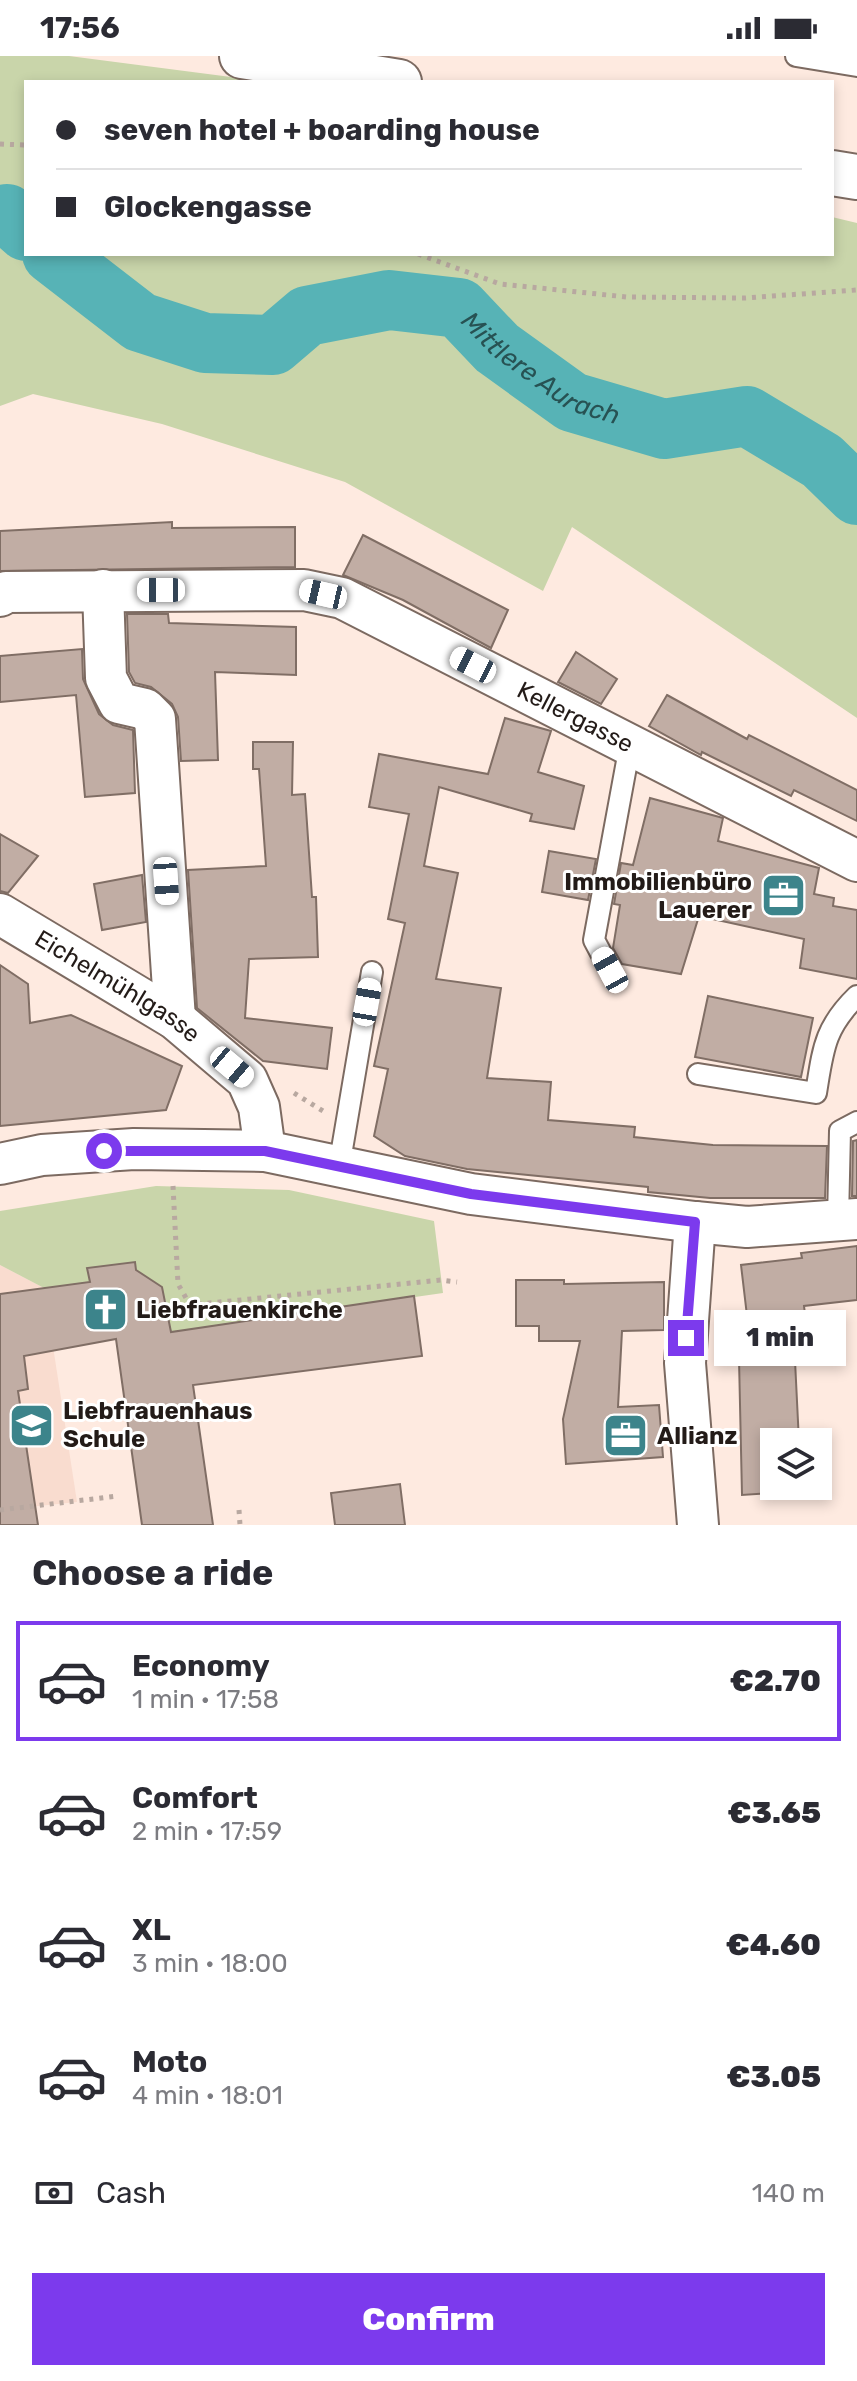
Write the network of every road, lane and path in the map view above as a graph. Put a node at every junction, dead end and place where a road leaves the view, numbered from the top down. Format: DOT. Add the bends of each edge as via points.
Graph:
graph roads {
  1 [pos="796,56"];
  2 [pos="261,57"];
  3 [pos="857,66"];
  4 [pos="388,80"];
  5 [pos="0,144"];
  6 [pos="24,145"];
  7 [pos="834,173"];
  8 [pos="857,177"];
  9 [pos="423,256"];
  10 [pos="857,290"];
  11 [pos="103,590"];
  12 [pos="0,596"];
  13 [pos="630,745"];
  14 [pos="857,861"];
  15 [pos="0,914"];
  16 [pos="610,970"];
  17 [pos="372,972"];
  18 [pos="857,996"];
  19 [pos="175,1019"];
  20 [pos="698,1074"];
  21 [pos="857,1122"];
  22 [pos="265,1151"];
  23 [pos="0,1164"];
  24 [pos="339,1167"];
  25 [pos="173,1177"];
  26 [pos="848,1219"];
  27 [pos="695,1222"];
  28 [pos="457,1282"];
  29 [pos="118,1496"];
  30 [pos="0,1510"];
  31 [pos="239,1510"];
  32 [pos="240,1525"];
  33 [pos="698,1525"];
  1 -- 3 [label="lane"];
  2 -- 4 [label="street"];
  5 -- 6 [label="path"];
  7 -- 8 [label="street"];
  9 -- 10 [label="path" via="500,284 627,297 745,298"];
  11 -- 12 [label="street, Kellergasse"];
  11 -- 13 [label="street, Kellergasse" via="304,590 342,598"];
  11 -- 19 [label="street" via="108,688 119,703 145,709 155,719"];
  13 -- 14 [label="street, Kellergasse"];
  13 -- 16 [label="lane" via="594,940"];
  15 -- 19 [label="street, Eichelmühlgasse" via="83,976"];
  17 -- 24 [label="lane"];
  18 -- 20 [label="lane" via="826,1034 816,1093"];
  19 -- 22 [label="street, Eichelmühlgasse" via="247,1080 259,1107"];
  21 -- 26 [label="lane" via="840,1131"];
  22 -- 23 [label="street" via="134,1149 42,1155"];
  22 -- 24 [label="street"];
  24 -- 27 [label="street" via="471,1194"];
  25 -- 28 [label="path" via="178,1284 190,1305"];
  26 -- 27 [label="street" via="747,1227"];
  27 -- 33 [label="street" via="685,1363"];
  29 -- 30 [label="path"];
  31 -- 32 [label="path"];
}
